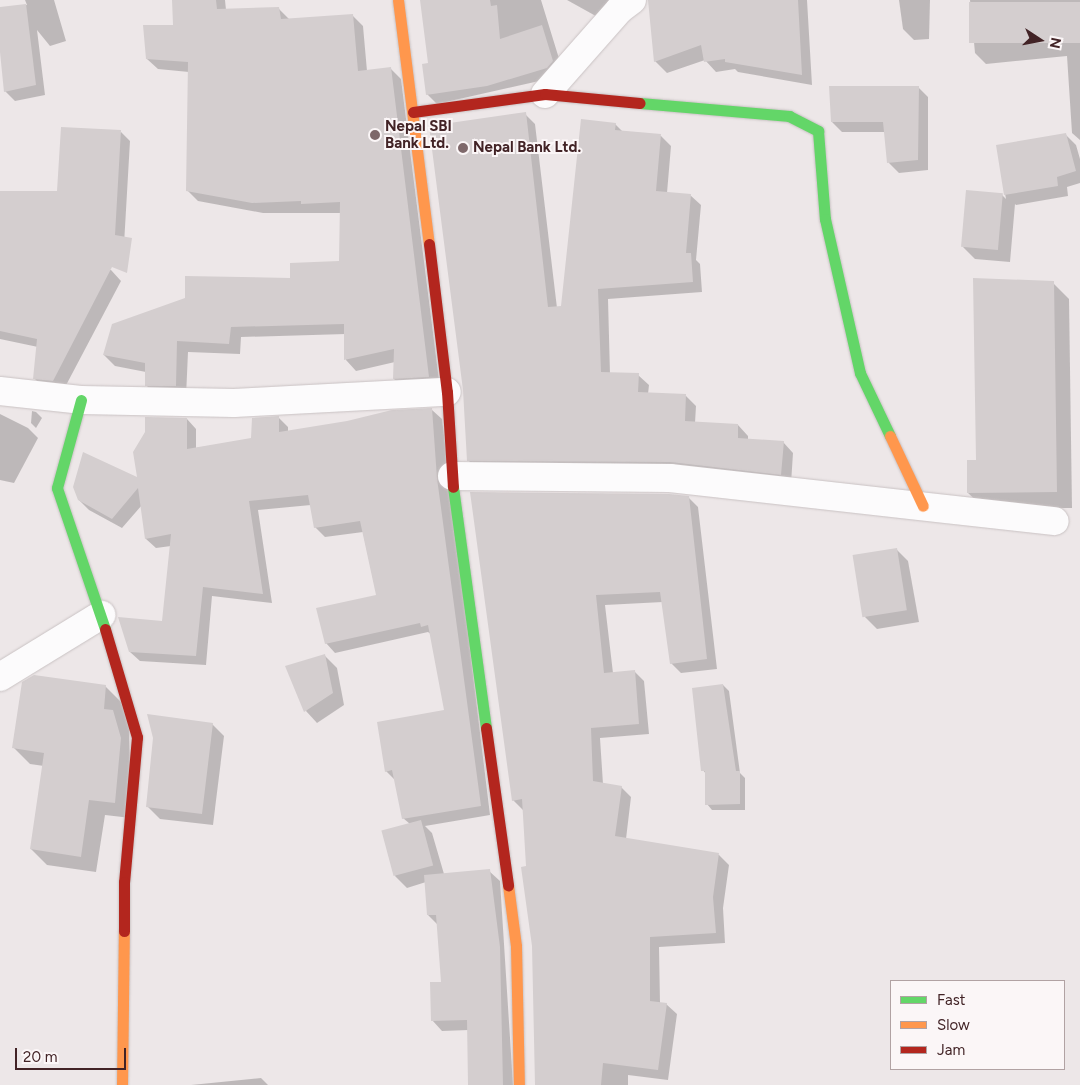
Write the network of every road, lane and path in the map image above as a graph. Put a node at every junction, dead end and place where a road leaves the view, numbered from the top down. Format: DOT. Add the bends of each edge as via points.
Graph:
graph roads {
  1 [pos="398,0"];
  2 [pos="632,0"];
  3 [pos="545,94"];
  4 [pos="413,112"];
  5 [pos="0,391"];
  6 [pos="446,392"];
  7 [pos="81,400"];
  8 [pos="452,476"];
  9 [pos="922,506"];
  10 [pos="1055,521"];
  11 [pos="100,615"];
  12 [pos="0,677"];
  13 [pos="122,1085"];
  14 [pos="519,1085"];
  1 -- 4 [label="street"];
  2 -- 3 [label="street" via="620,9"];
  3 -- 4 [label="street"];
  3 -- 9 [label="street" via="789,116 818,131 826,219 860,373"];
  4 -- 6 [label="street"];
  5 -- 7 [label="street"];
  6 -- 7 [label="street" via="234,402"];
  6 -- 8 [label="street"];
  7 -- 11 [label="street" via="57,488"];
  8 -- 9 [label="street" via="670,478"];
  8 -- 14 [label="street" via="516,946"];
  9 -- 10 [label="street"];
  11 -- 12 [label="street"];
  11 -- 13 [label="street" via="137,737 124,882"];
}
